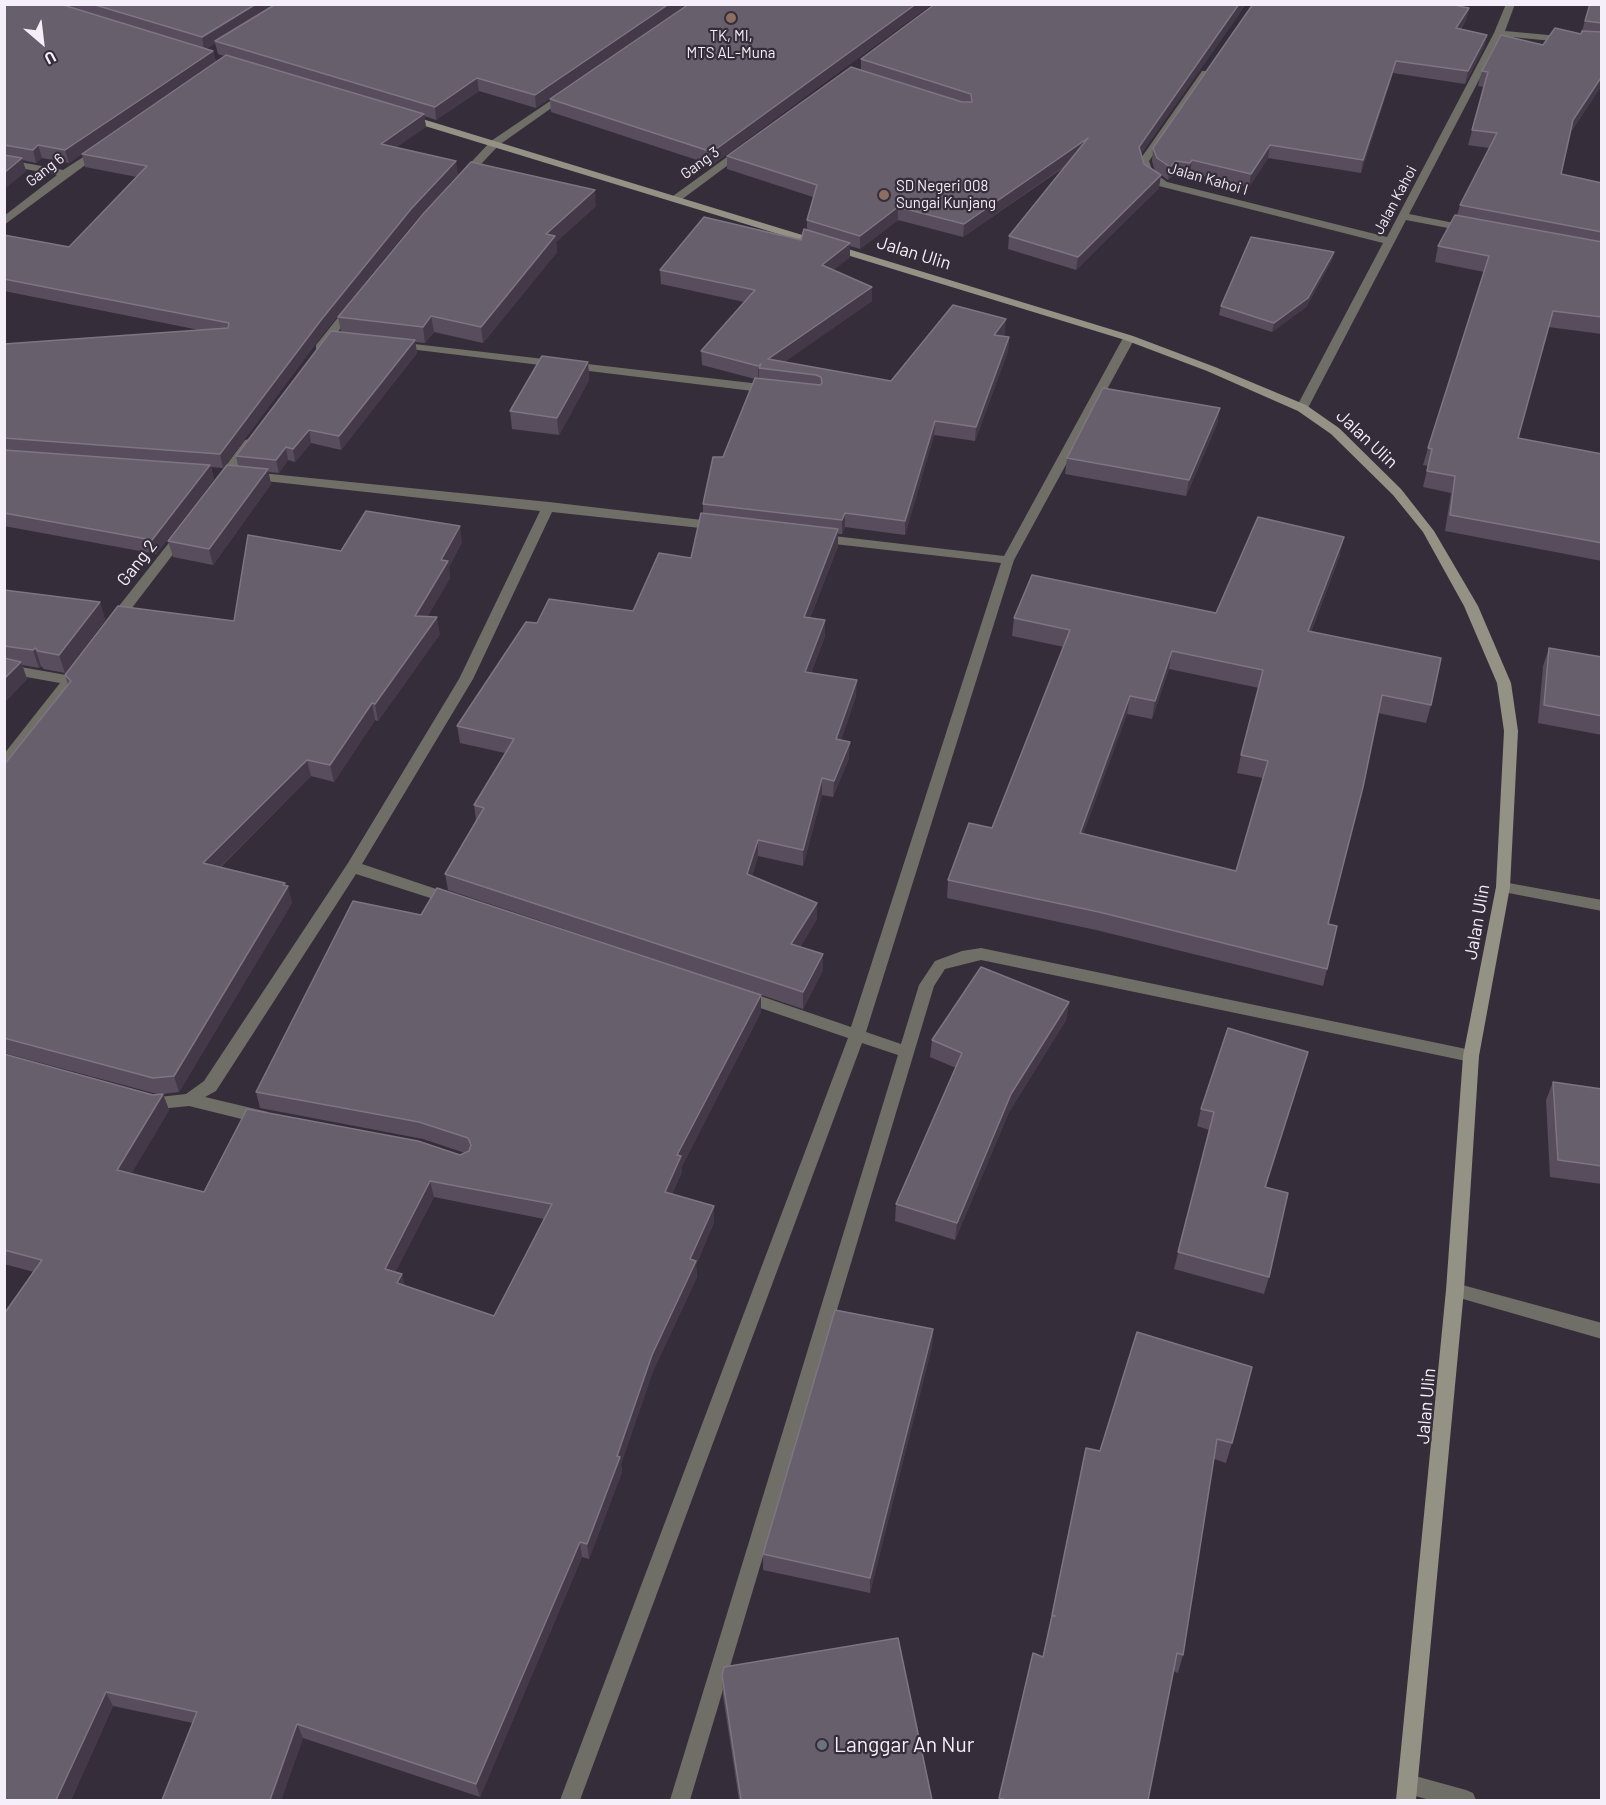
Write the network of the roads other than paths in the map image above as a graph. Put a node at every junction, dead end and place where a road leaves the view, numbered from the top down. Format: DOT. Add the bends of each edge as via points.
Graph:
graph roads {
  1 [pos="1511,4"];
  2 [pos="1499,33"];
  3 [pos="1602,43"];
  4 [pos="1212,63"];
  5 [pos="573,90"];
  6 [pos="394,113"];
  7 [pos="112,140"];
  8 [pos="495,143"];
  9 [pos="753,143"];
  10 [pos="4,162"];
  11 [pos="65,172"];
  12 [pos="457,184"];
  13 [pos="677,198"];
  14 [pos="1404,216"];
  15 [pos="4,222"];
  16 [pos="1485,232"];
  17 [pos="1389,242"];
  18 [pos="359,300"];
  19 [pos="1129,338"];
  20 [pos="388,344"];
  21 [pos="315,355"];
  22 [pos="781,390"];
  23 [pos="1302,408"];
  24 [pos="253,437"];
  25 [pos="220,473"];
  26 [pos="215,489"];
  27 [pos="549,506"];
  28 [pos="189,524"];
  29 [pos="737,528"];
  30 [pos="808,537"];
  31 [pos="1008,560"];
  32 [pos="105,634"];
  33 [pos="91,653"];
  34 [pos="4,668"];
  35 [pos="69,680"];
  36 [pos="4,765"];
  37 [pos="353,867"];
  38 [pos="1503,887"];
  39 [pos="465,904"];
  40 [pos="1602,906"];
  41 [pos="734,993"];
  42 [pos="857,1034"];
  43 [pos="907,1052"];
  44 [pos="1471,1056"];
  45 [pos="126,1094"];
  46 [pos="189,1100"];
  47 [pos="279,1120"];
  48 [pos="1455,1290"];
  49 [pos="1602,1331"];
  50 [pos="1407,1792"];
  51 [pos="570,1800"];
  52 [pos="680,1800"];
  53 [pos="1466,1800"];
  1 -- 2 [label="street, Jalan Kahoi"];
  2 -- 3 [label="street"];
  2 -- 14 [label="street, Jalan Kahoi"];
  4 -- 17 [label="street, Jalan Kahoi I" via="1144,161 1148,173 1163,184"];
  5 -- 8 [label="street"];
  6 -- 8 [label="street, Jalan Ulin"];
  7 -- 11 [label="street, Gang 6"];
  8 -- 12 [label="street"];
  8 -- 13 [label="street, Jalan Ulin"];
  9 -- 13 [label="street, Gang 3"];
  10 -- 11 [label="street"];
  11 -- 15 [label="street, Gang 6"];
  13 -- 19 [label="street, Jalan Ulin"];
  14 -- 16 [label="street"];
  14 -- 17 [label="street, Jalan Kahoi"];
  17 -- 23 [label="street, Jalan Kahoi"];
  18 -- 21 [label="street" via="334,337"];
  19 -- 23 [label="street, Jalan Ulin"];
  19 -- 31 [label="street"];
  20 -- 22 [label="street"];
  23 -- 38 [label="street, Jalan Ulin" via="1335,430 1397,492 1428,531 1471,606 1504,683 1511,731"];
  24 -- 25 [label="street"];
  25 -- 26 [label="street"];
  25 -- 27 [label="street"];
  27 -- 29 [label="street"];
  27 -- 37 [label="street" via="466,679"];
  28 -- 32 [label="street, Gang 2"];
  30 -- 31 [label="street"];
  31 -- 42 [label="street"];
  33 -- 35 [label="street"];
  34 -- 35 [label="street"];
  35 -- 36 [label="street"];
  37 -- 39 [label="street"];
  37 -- 46 [label="street" via="210,1086"];
  38 -- 40 [label="street"];
  38 -- 44 [label="street, Jalan Ulin"];
  41 -- 42 [label="street"];
  42 -- 43 [label="street"];
  42 -- 51 [label="street"];
  43 -- 44 [label="street" via="927,985 940,964 981,954"];
  43 -- 52 [label="street"];
  44 -- 48 [label="street, Jalan Ulin"];
  45 -- 46 [label="street" via="159,1103"];
  46 -- 47 [label="street"];
  48 -- 49 [label="street"];
  48 -- 50 [label="street, Jalan Ulin"];
  50 -- 53 [label="street"];
}
